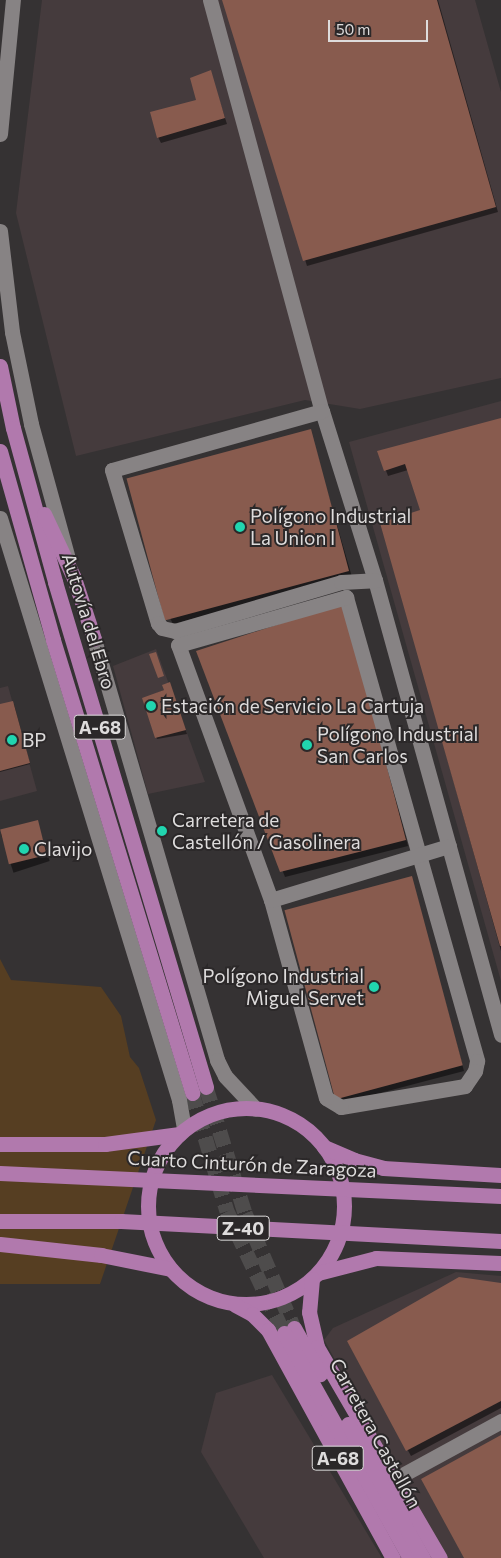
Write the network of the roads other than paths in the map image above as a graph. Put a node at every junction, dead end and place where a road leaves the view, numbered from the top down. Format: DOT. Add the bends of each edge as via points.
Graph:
graph roads {
  1 [pos="13,0"];
  2 [pos="210,0"];
  3 [pos="0,134"];
  4 [pos="0,231"];
  5 [pos="0,366"];
  6 [pos="322,410"];
  7 [pos="0,451"];
  8 [pos="25,472"];
  9 [pos="0,518"];
  10 [pos="74,578"];
  11 [pos="376,580"];
  12 [pos="346,597"];
  13 [pos="94,639"];
  14 [pos="449,846"];
  15 [pos="419,856"];
  16 [pos="271,900"];
  17 [pos="501,1035"];
  18 [pos="256,1109"];
  19 [pos="182,1131"];
  20 [pos="0,1144"];
  21 [pos="324,1147"];
  22 [pos="0,1173"];
  23 [pos="501,1175"];
  24 [pos="501,1196"];
  25 [pos="0,1221"];
  26 [pos="501,1240"];
  27 [pos="0,1244"];
  28 [pos="501,1263"];
  29 [pos="172,1270"];
  30 [pos="315,1276"];
  31 [pos="232,1303"];
  32 [pos="289,1331"];
  33 [pos="501,1421"];
  34 [pos="384,1487"];
  35 [pos="393,1558"];
  36 [pos="410,1558"];
  37 [pos="424,1558"];
  38 [pos="440,1558"];
  1 -- 3 [label="street"];
  2 -- 6 [label="street"];
  4 -- 10 [label="street" via="12,332"];
  5 -- 8 [label="highway, Autovía del Ebro / A-68"];
  6 -- 11 [label="street"];
  6 -- 11 [label="street" via="112,470 158,623 162,628 175,631 341,582"];
  7 -- 8 [label="highway, Autovía del Ebro / A-68" via="53,640 199,1090"];
  8 -- 10 [label="highway"];
  9 -- 19 [label="street" via="179,1100"];
  10 -- 13 [label="highway"];
  11 -- 12 [label="street"];
  11 -- 14 [label="street"];
  12 -- 15 [label="street"];
  12 -- 16 [label="street" via="178,645"];
  13 -- 18 [label="street" via="217,1060 224,1076"];
  14 -- 15 [label="street"];
  14 -- 17 [label="street"];
  15 -- 16 [label="street"];
  15 -- 16 [label="street" via="477,1061 476,1071 465,1086 341,1107 329,1102"];
  18 -- 19 [label="highway" via="227,1110"];
  18 -- 21 [label="highway" via="294,1121"];
  19 -- 20 [label="highway" via="105,1144"];
  19 -- 29 [label="highway" via="158,1162 148,1199 153,1236"];
  21 -- 23 [label="highway" via="383,1168"];
  21 -- 30 [label="highway" via="339,1177 344,1209 337,1242"];
  22 -- 24 [label="highway, Cuarto Cinturón de Zaragoza / Z-40"];
  25 -- 26 [label="highway, Z-40" via="121,1222"];
  27 -- 29 [label="highway" via="101,1255"];
  28 -- 30 [label="highway" via="376,1258"];
  29 -- 31 [label="highway" via="198,1292"];
  30 -- 31 [label="highway" via="274,1300"];
  30 -- 34 [label="highway" via="309,1312 311,1329"];
  31 -- 35 [label="highway, A-68" via="252,1314 268,1330"];
  32 -- 34 [label="highway, Carretera Castellón"];
  33 -- 34 [label="street"];
  34 -- 36 [label="highway, Carretera Castellón / A-68"];
  34 -- 37 [label="highway, Carretera Castellón / A-68"];
  34 -- 38 [label="highway"];
}
